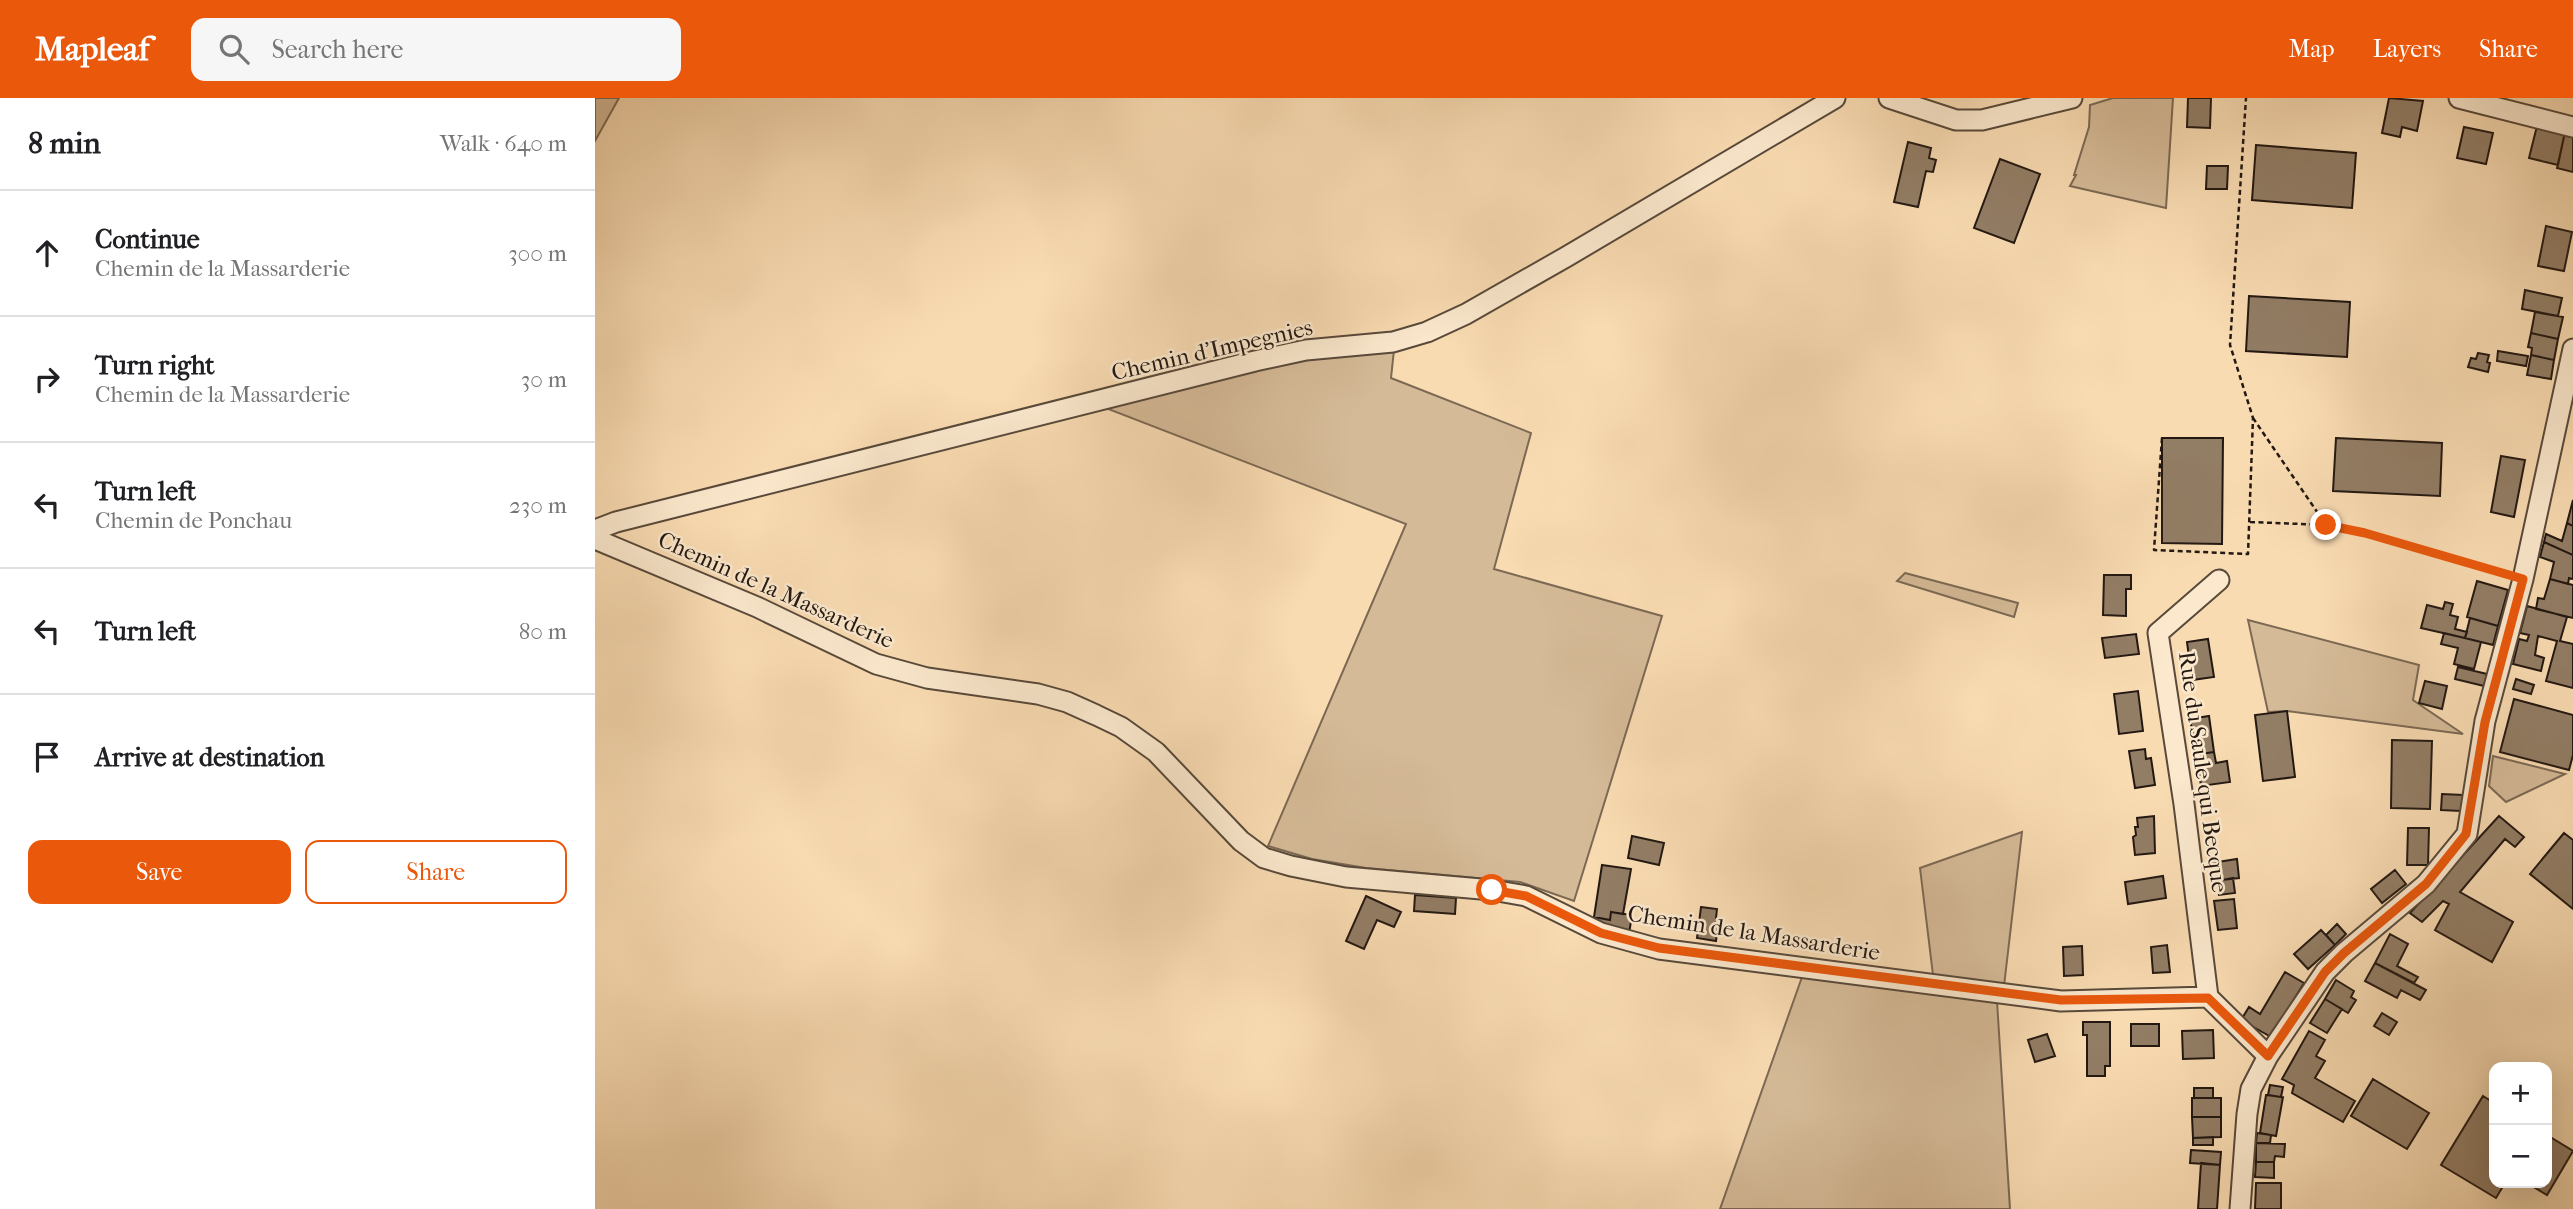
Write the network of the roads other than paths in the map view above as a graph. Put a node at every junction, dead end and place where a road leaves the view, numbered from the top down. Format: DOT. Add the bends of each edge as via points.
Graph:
graph roads {
  1 [pos="1835,98"];
  2 [pos="1889,98"];
  3 [pos="2073,98"];
  4 [pos="2459,98"];
  5 [pos="2573,127"];
  6 [pos="2573,349"];
  7 [pos="595,530"];
  8 [pos="595,539"];
  9 [pos="2219,580"];
  10 [pos="2208,998"];
  11 [pos="2268,1056"];
  12 [pos="2240,1209"];
  1 -- 7 [label="street, Chemin d'Impegnies" via="1555,264 1427,332 1394,342 1306,350 1255,361"];
  2 -- 3 [label="street" via="1956,120 1982,120"];
  4 -- 5 [label="street"];
  6 -- 11 [label="street" via="2523,579 2485,722 2466,834 2426,884 2325,972"];
  8 -- 10 [label="street, Chemin de la Massarderie" via="757,607 876,664 927,678 1038,694 1096,715 1156,752 1241,841 1264,858 1291,866 1346,877 1526,896 1601,933 1659,948 2061,1000"];
  9 -- 10 [label="street, Rue du Saule qui Becque" via="2158,633"];
  10 -- 11 [label="street"];
  11 -- 12 [label="street" via="2251,1089"];
}
